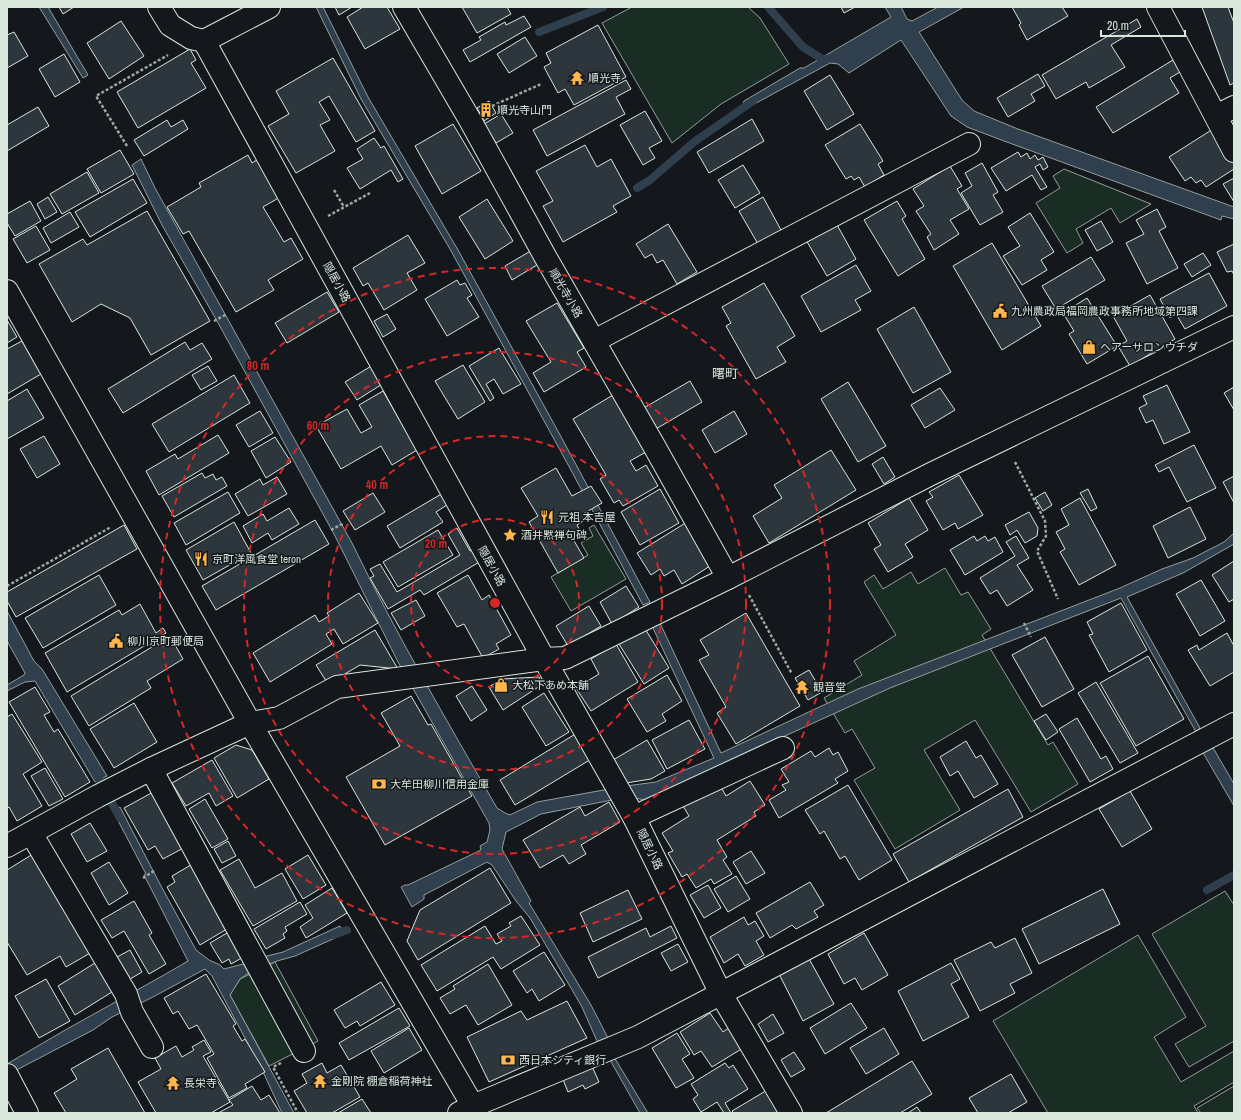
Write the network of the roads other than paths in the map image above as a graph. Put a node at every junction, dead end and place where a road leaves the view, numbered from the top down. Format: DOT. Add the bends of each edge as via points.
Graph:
graph roads {
  1 [pos="159,7"];
  2 [pos="269,7"];
  3 [pos="404,7"];
  4 [pos="1158,7"];
  5 [pos="198,39"];
  6 [pos="1225,112"];
  7 [pos="969,144"];
  8 [pos="1234,151"];
  9 [pos="7,291"];
  10 [pos="1234,327"];
  11 [pos="594,341"];
  12 [pos="733,576"];
  13 [pos="544,660"];
  14 [pos="250,723"];
  15 [pos="1234,724"];
  16 [pos="784,748"];
  17 [pos="151,769"];
  18 [pos="631,813"];
  19 [pos="31,833"];
  20 [pos="7,846"];
  21 [pos="721,994"];
  22 [pos="152,1047"];
  23 [pos="304,1051"];
  24 [pos="10,1081"];
  25 [pos="470,1111"];
  26 [pos="27,1113"];
  27 [pos="791,1113"];
  1 -- 5 [label="street" via="170,25"];
  2 -- 5 [label="street"];
  3 -- 11 [label="street, 順光寺小路"];
  4 -- 6 [label="street"];
  5 -- 13 [label="street, 隠居小路" via="307,228"];
  6 -- 8 [label="street"];
  7 -- 11 [label="street"];
  9 -- 14 [label="street"];
  10 -- 12 [label="street" via="924,478"];
  11 -- 12 [label="street, 順光寺小路"];
  12 -- 13 [label="street" via="565,658"];
  13 -- 14 [label="street" via="337,687 279,718"];
  13 -- 18 [label="street, 隠居小路"];
  14 -- 17 [label="street"];
  14 -- 25 [label="street"];
  15 -- 21 [label="street"];
  16 -- 18 [label="street"];
  17 -- 19 [label="street"];
  17 -- 23 [label="street"];
  18 -- 21 [label="street, 隠居小路"];
  19 -- 20 [label="street"];
  19 -- 22 [label="street"];
  21 -- 25 [label="street" via="638,1037"];
  21 -- 27 [label="street, 隠居小路"];
  24 -- 26 [label="street"];
}
